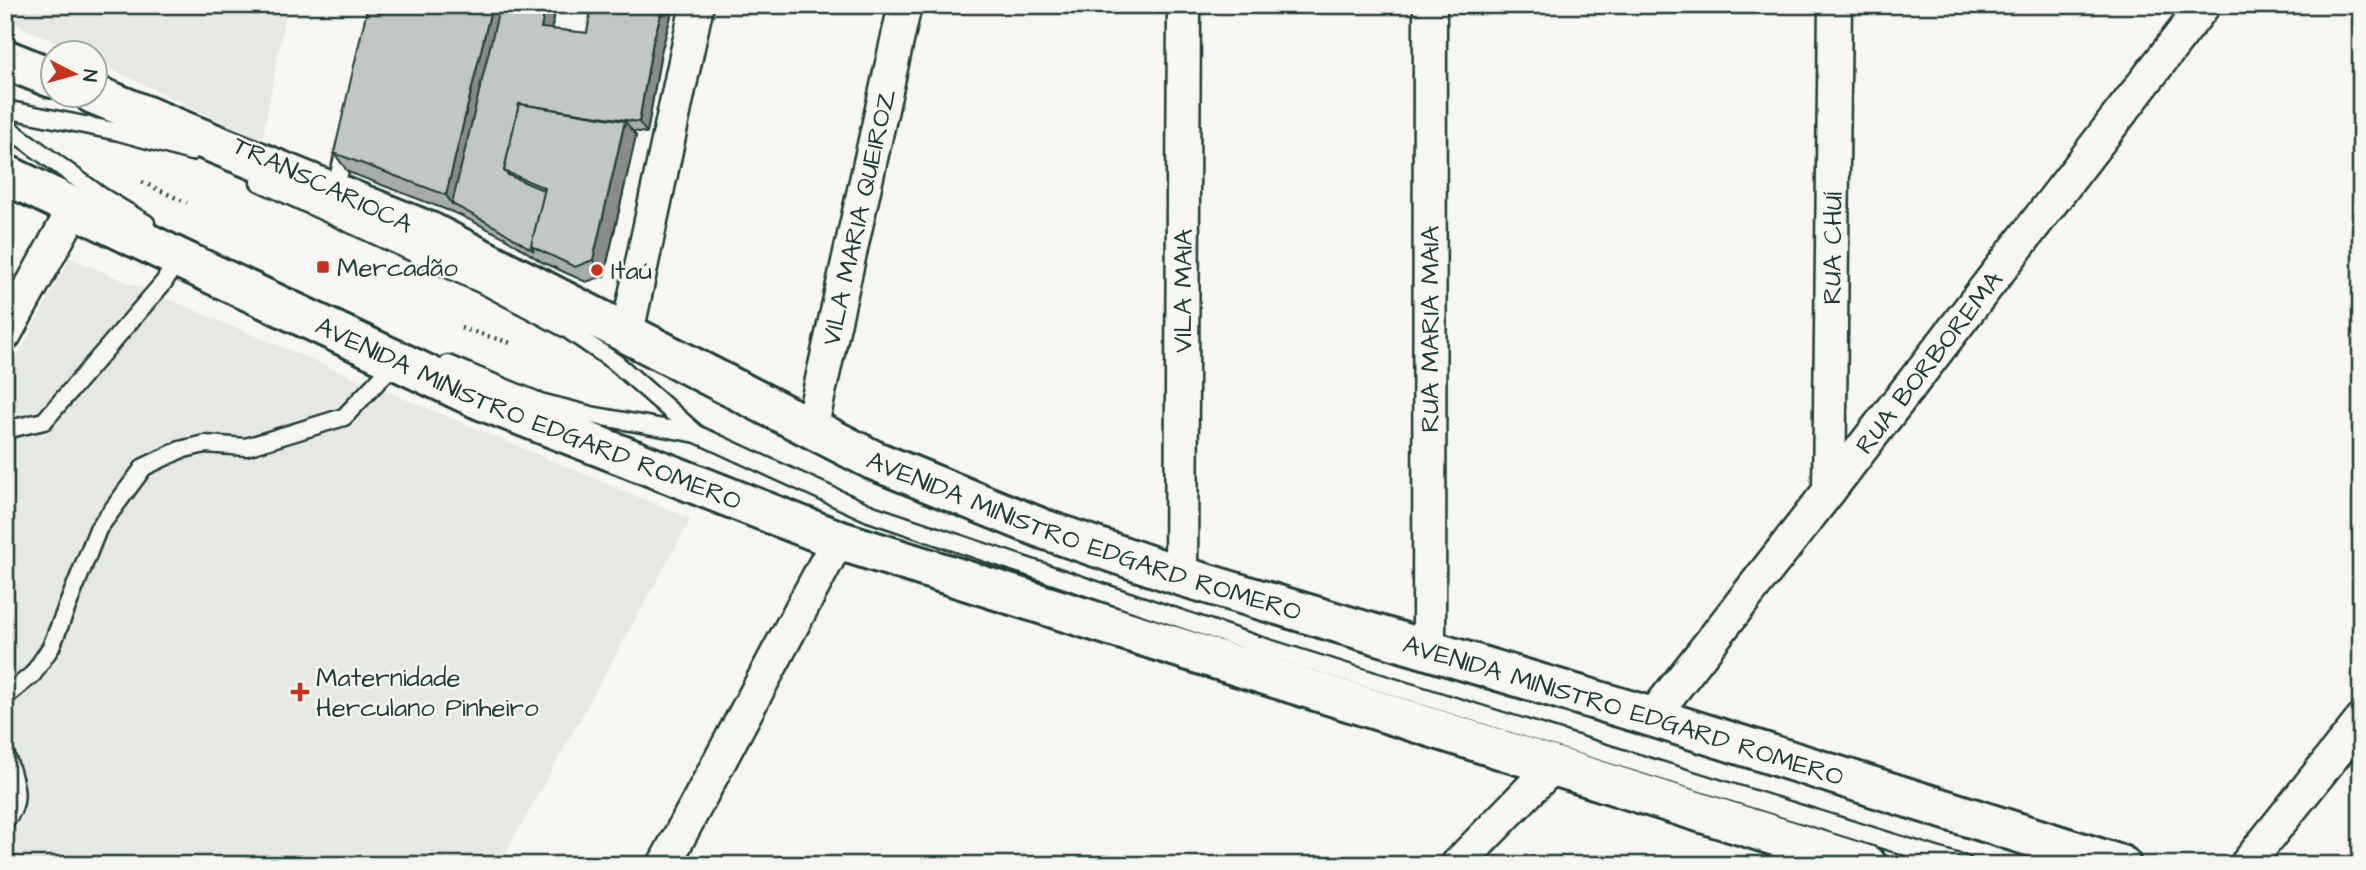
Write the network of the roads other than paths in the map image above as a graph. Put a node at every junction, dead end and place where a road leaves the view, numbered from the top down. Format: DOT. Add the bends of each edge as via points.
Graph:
graph roads {
  1 [pos="697,5"];
  2 [pos="905,5"];
  3 [pos="1184,5"];
  4 [pos="1430,5"];
  5 [pos="1835,5"];
  6 [pos="2204,5"];
  7 [pos="5,59"];
  8 [pos="38,72"];
  9 [pos="108,100"];
  10 [pos="5,109"];
  11 [pos="5,126"];
  12 [pos="348,132"];
  13 [pos="214,161"];
  14 [pos="239,172"];
  15 [pos="5,174"];
  16 [pos="335,192"];
  17 [pos="75,207"];
  18 [pos="155,228"];
  19 [pos="178,258"];
  20 [pos="217,259"];
  21 [pos="627,333"];
  22 [pos="5,334"];
  23 [pos="409,354"];
  24 [pos="5,429"];
  25 [pos="811,429"];
  26 [pos="696,435"];
  27 [pos="1829,491"];
  28 [pos="838,540"];
  29 [pos="1181,576"];
  30 [pos="1429,651"];
  31 [pos="5,697"];
  32 [pos="1652,717"];
  33 [pos="2361,721"];
  34 [pos="5,752"];
  35 [pos="1553,766"];
  36 [pos="5,821"];
  37 [pos="664,865"];
  38 [pos="1457,865"];
  39 [pos="1867,865"];
  40 [pos="1965,865"];
  41 [pos="2121,865"];
  42 [pos="2246,865"];
  1 -- 21 [label="street"];
  2 -- 25 [label="street, VILA MARIA QUEIROZ"];
  3 -- 29 [label="street, VILA MAIA"];
  4 -- 30 [label="street, RUA MARIA MAIA"];
  5 -- 27 [label="street, RUA CHUÍ"];
  6 -- 27 [label="street, RUA BORBOREMA"];
  7 -- 8 [label="main road"];
  9 -- 16 [label="main road, AVENIDA MINISTRO EDGARD ROMERO"];
  10 -- 13 [label="lane, TRANSCARIOCA" via="119,132"];
  11 -- 18 [label="lane" via="101,196"];
  12 -- 16 [label="lane"];
  14 -- 26 [label="lane, TRANSCARIOCA" via="487,287 568,330 616,363"];
  15 -- 17 [label="main road, AVENIDA MINISTRO EDGARD ROMERO"];
  16 -- 21 [label="main road, AVENIDA MINISTRO EDGARD ROMERO" via="430,232"];
  17 -- 19 [label="main road, AVENIDA MINISTRO EDGARD ROMERO"];
  17 -- 22 [label="street"];
  19 -- 23 [label="main road, AVENIDA MINISTRO EDGARD ROMERO"];
  19 -- 24 [label="lane" via="164,282 44,421"];
  20 -- 23 [label="lane, TRANSCARIOCA"];
  21 -- 25 [label="main road, AVENIDA MINISTRO EDGARD ROMERO"];
  23 -- 26 [label="lane, TRANSCARIOCA" via="540,402"];
  23 -- 28 [label="main road, AVENIDA MINISTRO EDGARD ROMERO" via="481,400"];
  23 -- 31 [label="lane" via="344,417 246,447 205,444 180,450 144,467 98,529 51,648 33,674"];
  25 -- 29 [label="main road, AVENIDA MINISTRO EDGARD ROMERO" via="873,460 1046,530"];
  26 -- 40 [label="lane, TRANSCARIOCA" via="882,518 1258,645"];
  27 -- 32 [label="street, RUA BORBOREMA"];
  28 -- 35 [label="main road, AVENIDA MINISTRO EDGARD ROMERO"];
  28 -- 37 [label="street"];
  29 -- 30 [label="main road, AVENIDA MINISTRO EDGARD ROMERO"];
  30 -- 32 [label="main road, AVENIDA MINISTRO EDGARD ROMERO"];
  32 -- 41 [label="main road, AVENIDA MINISTRO EDGARD ROMERO"];
  33 -- 42 [label="street"];
  34 -- 36 [label="lane" via="16,789 15,810"];
  35 -- 38 [label="street"];
  35 -- 39 [label="main road, AVENIDA MINISTRO EDGARD ROMERO"];
}
